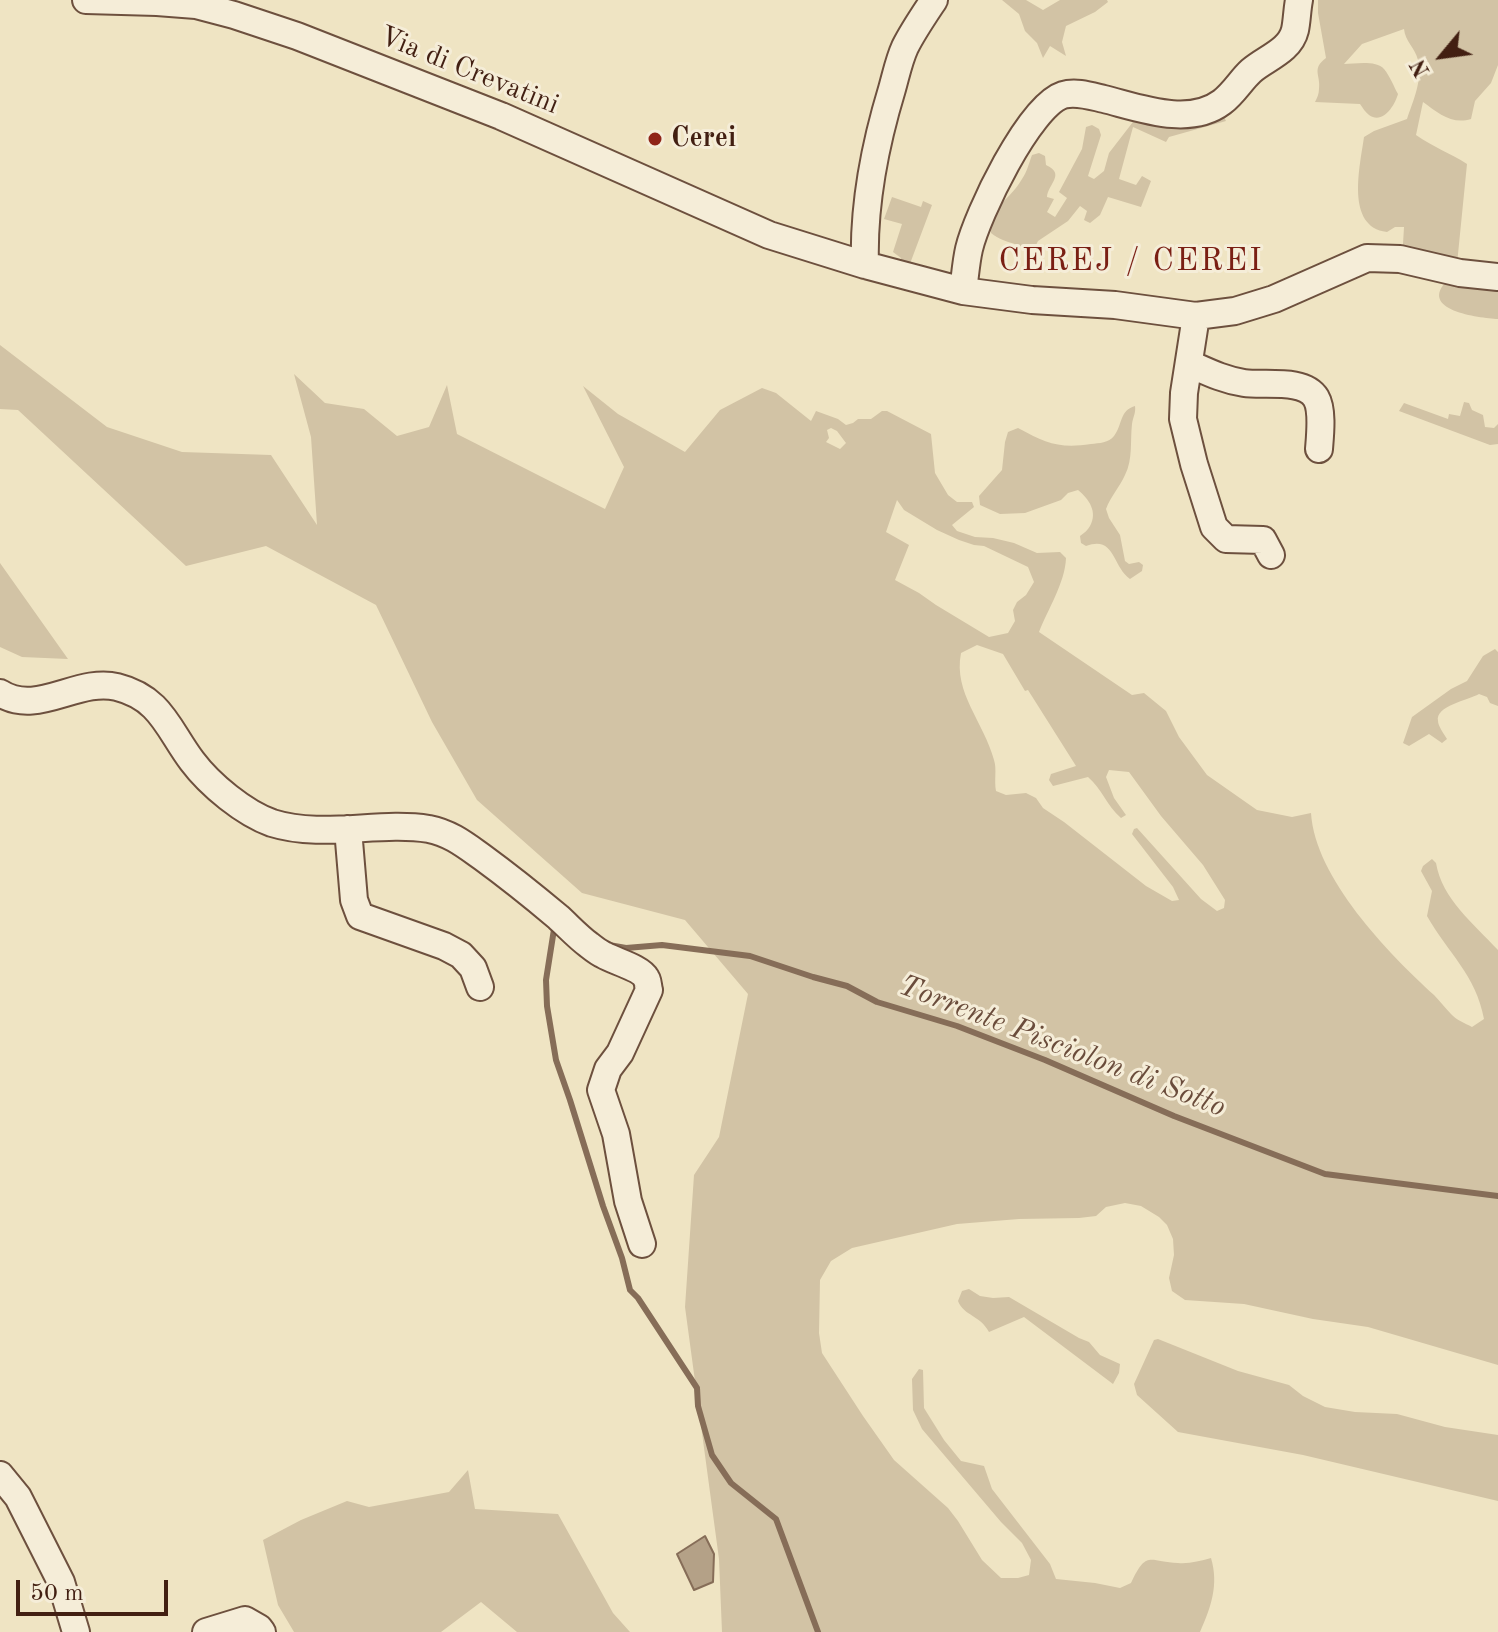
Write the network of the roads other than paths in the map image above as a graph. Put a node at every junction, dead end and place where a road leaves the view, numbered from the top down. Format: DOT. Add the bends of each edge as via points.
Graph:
graph roads {
  1 [pos="86,0"];
  2 [pos="934,0"];
  3 [pos="1299,0"];
  4 [pos="865,265"];
  5 [pos="1498,277"];
  6 [pos="963,291"];
  7 [pos="1196,316"];
  8 [pos="1190,364"];
  9 [pos="1319,449"];
  10 [pos="1271,555"];
  11 [pos="0,693"];
  12 [pos="348,829"];
  13 [pos="480,987"];
  14 [pos="642,1244"];
  15 [pos="0,1475"];
  16 [pos="76,1632"];
  17 [pos="206,1632"];
  18 [pos="262,1632"];
  1 -- 4 [label="street, Via di Crevatini" via="196,5 297,36 501,116 769,235"];
  2 -- 4 [label="street" via="904,48 885,111 868,194"];
  3 -- 6 [label="street" via="1289,44 1251,71 1221,103 1205,110 1155,112 1084,94 1053,100 994,184 969,249"];
  4 -- 6 [label="street, Via di Crevatini"];
  5 -- 7 [label="street, Via di Crevatini" via="1367,258 1274,299"];
  6 -- 7 [label="street, Via di Crevatini"];
  7 -- 8 [label="street"];
  8 -- 9 [label="street" via="1247,384 1303,387 1316,398"];
  8 -- 10 [label="street" via="1183,419 1214,527 1226,539 1263,540"];
  11 -- 12 [label="street" via="35,701 102,679 145,698 195,764 236,803 272,823"];
  12 -- 13 [label="street" via="360,916 461,955"];
  12 -- 14 [label="street" via="391,826 451,835 583,941 647,979 649,990 601,1090"];
  15 -- 16 [label="street" via="18,1497 61,1582"];
  17 -- 18 [label="street" via="245,1620"];
}
